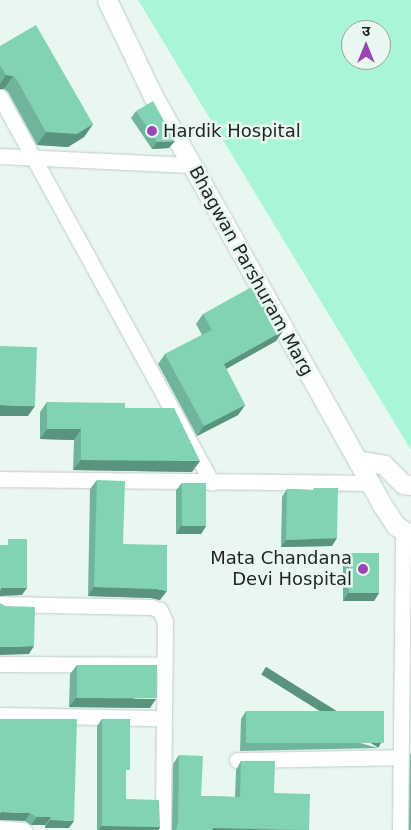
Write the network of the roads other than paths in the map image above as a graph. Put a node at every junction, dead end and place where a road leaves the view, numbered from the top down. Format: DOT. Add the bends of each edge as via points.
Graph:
graph roads {
  1 [pos="108,0"];
  2 [pos="0,97"];
  3 [pos="0,156"];
  4 [pos="33,157"];
  5 [pos="191,165"];
  6 [pos="357,460"];
  7 [pos="0,479"];
  8 [pos="212,482"];
  9 [pos="370,483"];
  10 [pos="411,486"];
  11 [pos="407,533"];
  12 [pos="0,604"];
  13 [pos="0,664"];
  14 [pos="164,665"];
  15 [pos="0,716"];
  16 [pos="163,718"];
  17 [pos="401,757"];
  18 [pos="237,760"];
  19 [pos="0,828"];
  20 [pos="24,830"];
  21 [pos="163,830"];
  22 [pos="400,830"];
  1 -- 5 [label="street, Bhagwan Parshuram Marg" via="153,96"];
  2 -- 4 [label="street"];
  3 -- 4 [label="street"];
  4 -- 5 [label="street"];
  4 -- 8 [label="street"];
  5 -- 6 [label="street, Bhagwan Parshuram Marg"];
  6 -- 9 [label="street, Bhagwan Parshuram Marg"];
  6 -- 10 [label="street" via="384,465 403,484"];
  7 -- 8 [label="street"];
  8 -- 9 [label="street"];
  9 -- 11 [label="street, Bhagwan Parshuram Marg" via="390,517"];
  11 -- 17 [label="street"];
  12 -- 14 [label="street" via="157,608 165,622"];
  13 -- 14 [label="street"];
  14 -- 16 [label="street"];
  15 -- 16 [label="street"];
  16 -- 21 [label="street"];
  17 -- 18 [label="street"];
  17 -- 22 [label="street"];
  19 -- 20 [label="street"];
}
